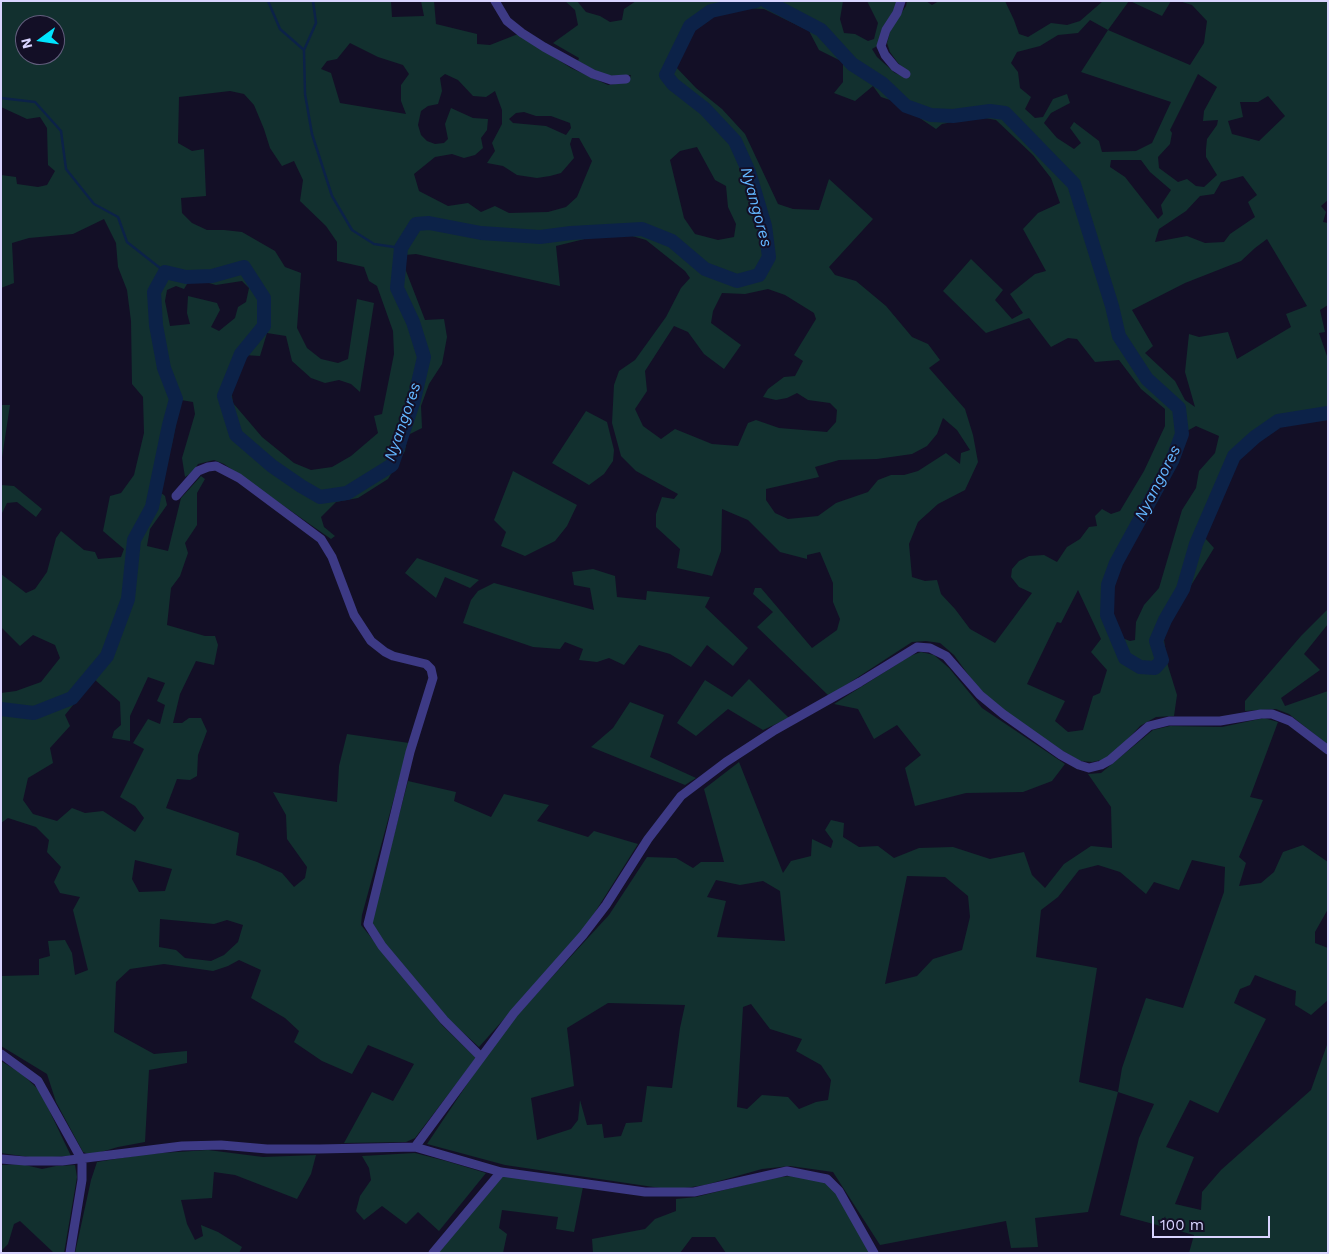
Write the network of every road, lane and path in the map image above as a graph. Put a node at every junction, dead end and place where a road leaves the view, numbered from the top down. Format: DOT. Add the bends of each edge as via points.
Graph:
graph roads {
  1 [pos="495,1"];
  2 [pos="901,1"];
  3 [pos="906,74"];
  4 [pos="626,79"];
  5 [pos="176,496"];
  6 [pos="1328,750"];
  7 [pos="1,1054"];
  8 [pos="480,1056"];
  9 [pos="415,1147"];
  10 [pos="1,1159"];
  11 [pos="82,1160"];
  12 [pos="502,1172"];
  13 [pos="70,1253"];
  14 [pos="433,1253"];
  15 [pos="874,1253"];
  1 -- 4 [label="street" via="507,21 544,47 593,74 611,80"];
  2 -- 3 [label="street" via="886,30 882,46 895,67"];
  5 -- 8 [label="street" via="202,468 216,466 239,478 321,539 332,558 354,615 371,641 393,656 426,664 432,669 433,678 410,752 368,924 382,946 444,1020"];
  6 -- 8 [label="street" via="1290,721 1272,714 1220,721 1170,720 1149,726 1110,760 1090,768 1061,755 996,709 946,656 930,648 917,647 775,730 681,796 589,928"];
  7 -- 11 [label="street" via="38,1081"];
  8 -- 9 [label="street"];
  9 -- 11 [label="street" via="319,1150 182,1146"];
  9 -- 12 [label="street"];
  10 -- 11 [label="street"];
  11 -- 13 [label="street" via="82,1180"];
  12 -- 14 [label="street"];
  12 -- 15 [label="street" via="669,1193 694,1192 787,1171 827,1179 834,1185"];
}
